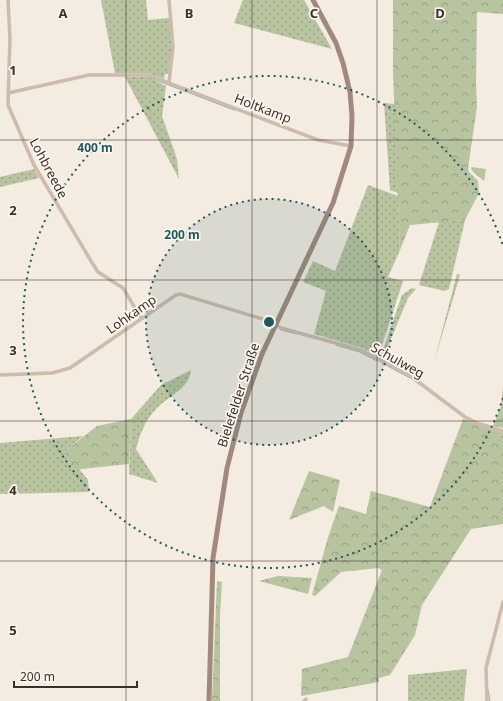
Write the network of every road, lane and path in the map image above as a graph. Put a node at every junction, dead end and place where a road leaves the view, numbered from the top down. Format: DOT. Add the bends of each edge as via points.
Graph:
graph roads {
  1 [pos="8,0"];
  2 [pos="169,0"];
  3 [pos="314,0"];
  4 [pos="169,83"];
  5 [pos="8,93"];
  6 [pos="351,146"];
  7 [pos="141,318"];
  8 [pos="275,324"];
  9 [pos="0,375"];
  10 [pos="503,431"];
  11 [pos="503,602"];
  12 [pos="209,701"];
  13 [pos="487,701"];
  1 -- 5 [label="street, Lohbreede"];
  2 -- 4 [label="street" via="173,47"];
  3 -- 6 [label="main road, Bielefelder Straße" via="336,43 343,63 350,92"];
  4 -- 5 [label="street, Holtkamp" via="148,75 93,75"];
  4 -- 6 [label="street, Holtkamp" via="318,140"];
  5 -- 7 [label="street, Lohbreede" via="11,111 34,165 98,272 124,288"];
  6 -- 8 [label="main road, Bielefelder Straße" via="333,203"];
  7 -- 8 [label="street, Lohkamp" via="176,294 180,294"];
  7 -- 9 [label="street, Lohkamp" via="70,368 52,373"];
  8 -- 10 [label="street, Schulweg" via="281,328 361,350 409,375 465,417"];
  8 -- 12 [label="main road, Bielefelder Straße" via="241,413 220,506 211,581"];
  11 -- 13 [label="street" via="486,668"];
}
